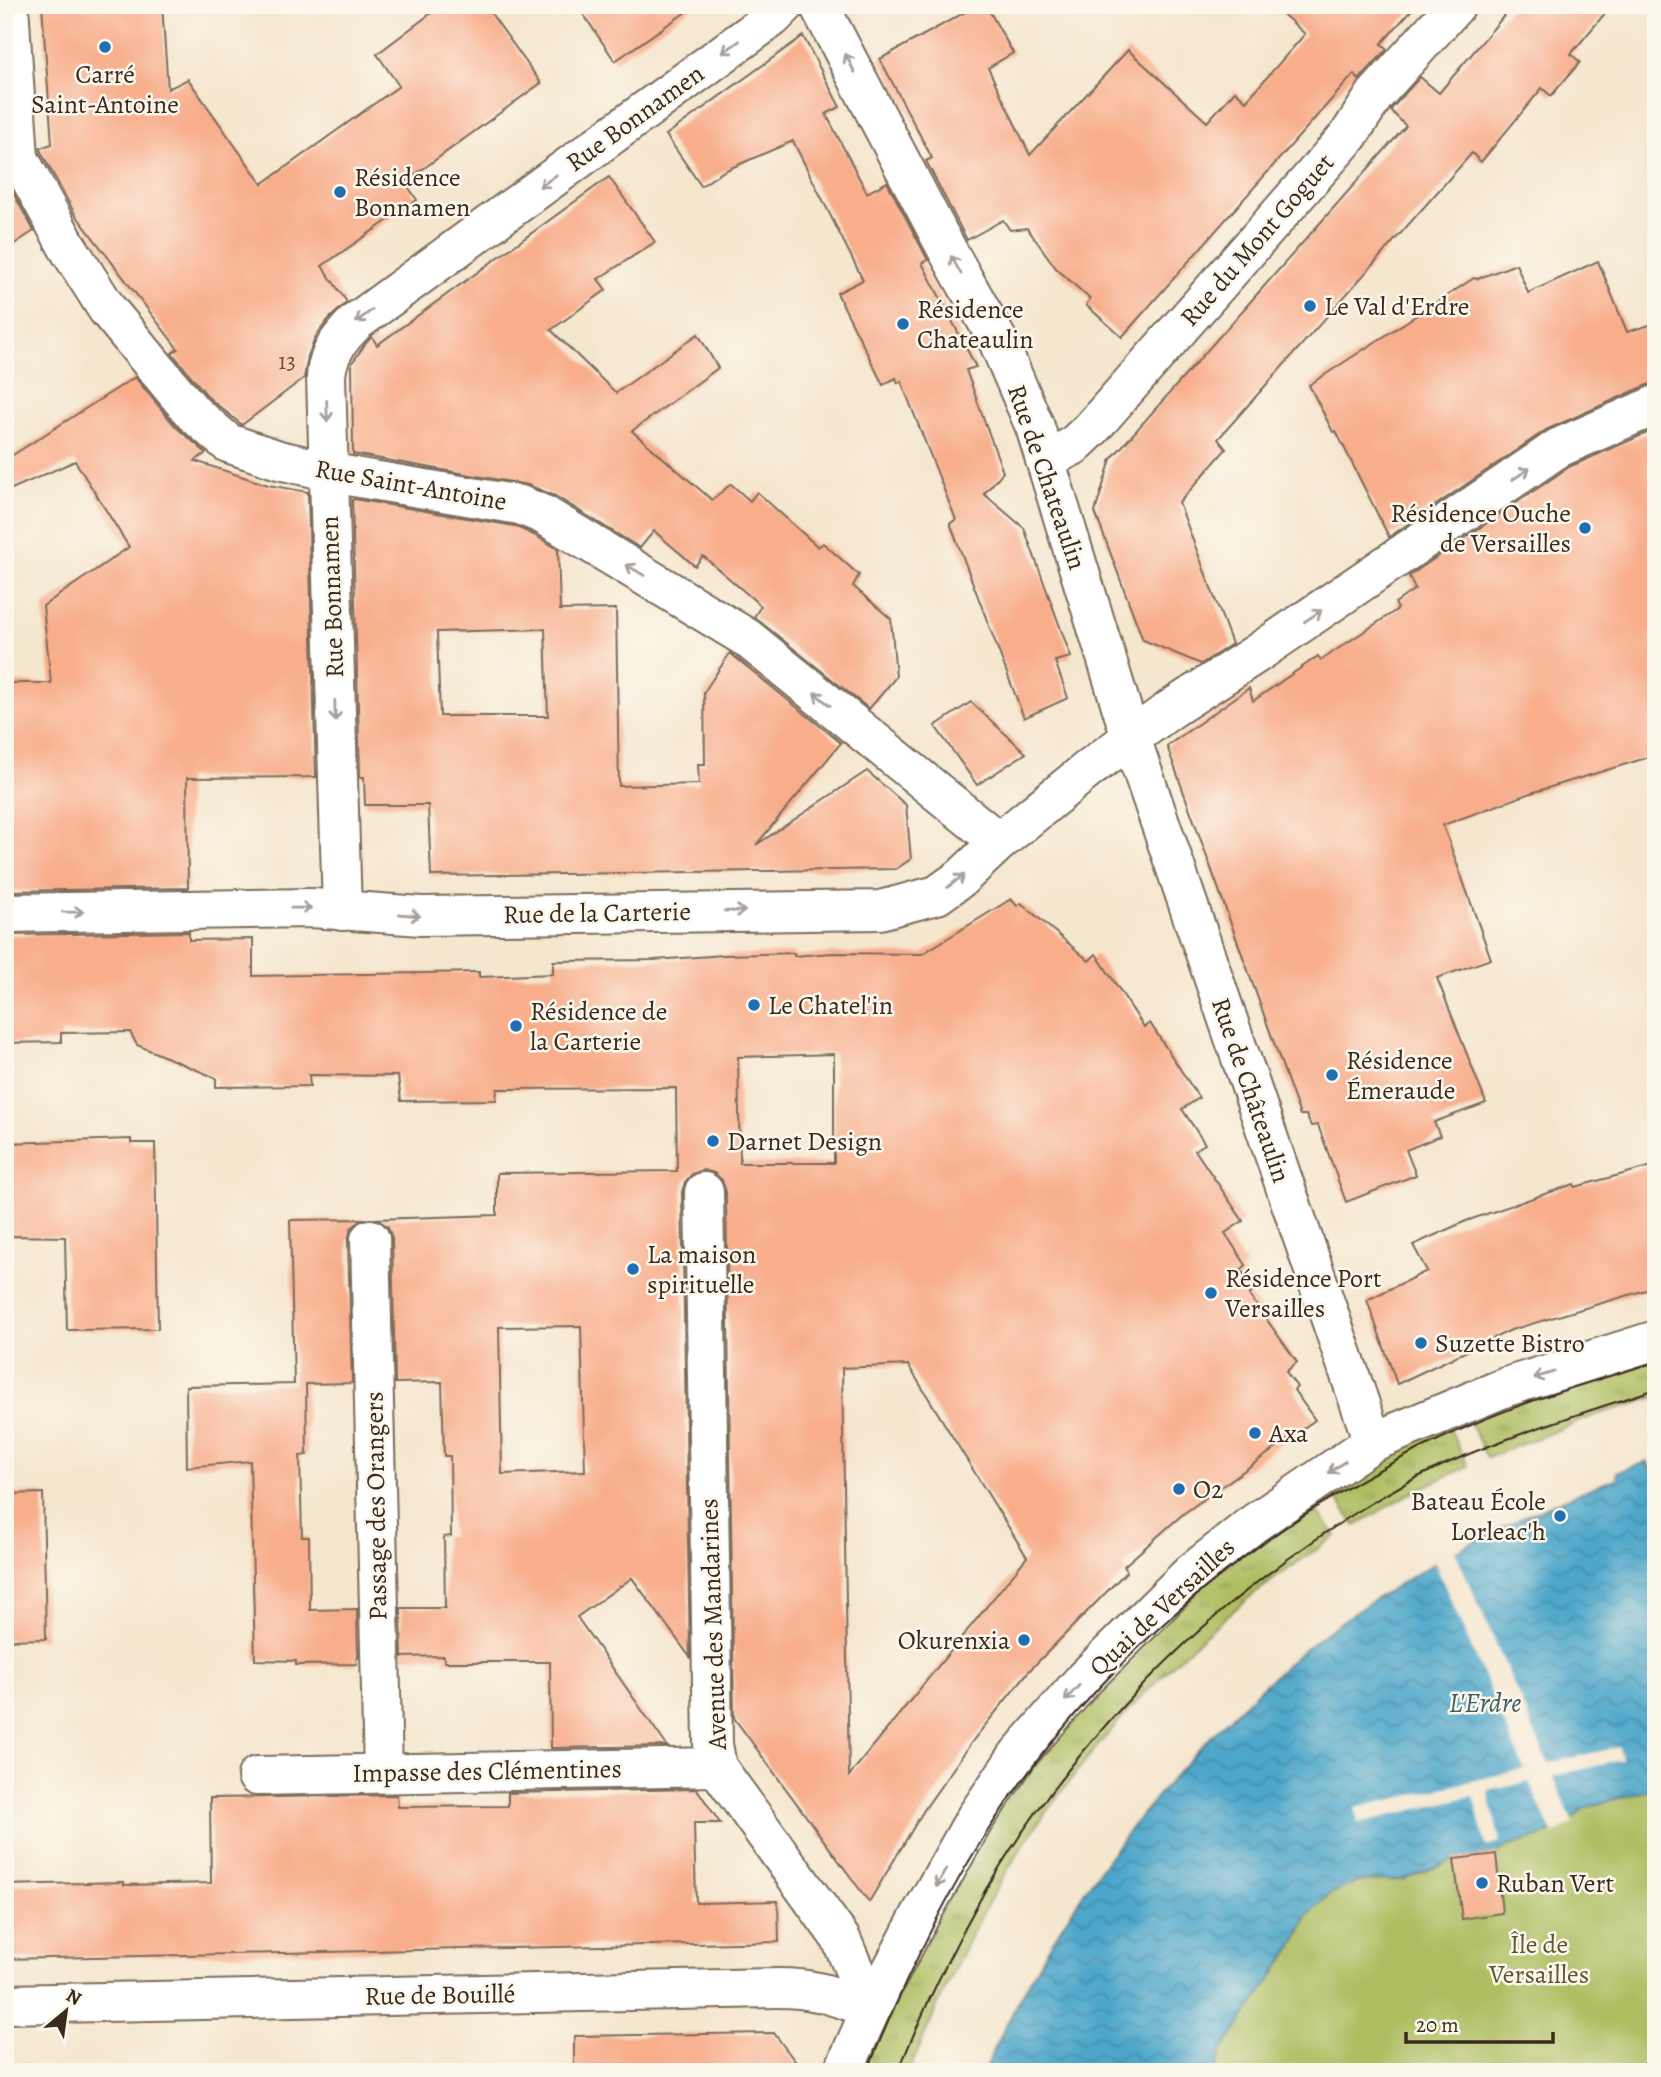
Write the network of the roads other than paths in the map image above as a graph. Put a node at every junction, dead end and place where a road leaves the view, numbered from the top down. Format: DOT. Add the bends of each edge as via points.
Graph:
graph roads {
  1 [pos="9,5"];
  2 [pos="785,5"];
  3 [pos="820,5"];
  4 [pos="1456,5"];
  5 [pos="1656,405"];
  6 [pos="1045,460"];
  7 [pos="328,471"];
  8 [pos="1130,738"];
  9 [pos="999,842"];
  10 [pos="342,911"];
  11 [pos="5,914"];
  12 [pos="704,1192"];
  13 [pos="370,1239"];
  14 [pos="1656,1340"];
  15 [pos="1373,1442"];
  16 [pos="717,1767"];
  17 [pos="383,1773"];
  18 [pos="257,1776"];
  19 [pos="5,2004"];
  20 [pos="871,2009"];
  21 [pos="843,2072"];
  1 -- 7 [label="street, Rue Saint-Antoine" via="19,158 107,309 193,413 228,443"];
  2 -- 7 [label="street, Rue Bonnamen, one-way" via="342,335 326,373"];
  6 -- 3 [label="street, Rue de Chateaulin, one-way" via="998,341"];
  4 -- 6 [label="street, Rue du Mont Goguet" via="1374,95 1349,135 1092,429 1073,446"];
  8 -- 5 [label="street, Rue de la Carterie, one-way" via="1558,448"];
  6 -- 8 [label="street, Rue de Chateaulin"];
  9 -- 7 [label="street, Rue Saint-Antoine, one-way" via="747,638 544,515 520,505"];
  7 -- 10 [label="street, Rue Bonnamen, one-way"];
  8 -- 9 [label="street, Rue de la Carterie"];
  8 -- 15 [label="street, Rue de Châteaulin"];
  10 -- 9 [label="street, Rue de la Carterie, one-way" via="421,916 880,910 936,895"];
  11 -- 10 [label="street, Rue de la Carterie, one-way"];
  12 -- 16 [label="street, Avenue des Mandarines"];
  13 -- 17 [label="street, Passage des Orangers"];
  14 -- 15 [label="street, Quai de Versailles, one-way" via="1506,1387"];
  15 -- 20 [label="street, Quai de Versailles, one-way" via="1253,1524 1190,1574 1050,1717 974,1820"];
  16 -- 17 [label="street, Impasse des Clémentines"];
  16 -- 20 [label="street, Avenue des Mandarines" via="841,1938"];
  17 -- 18 [label="street, Impasse des Clémentines"];
  19 -- 20 [label="street, Rue de Bouillé" via="808,1988"];
  20 -- 21 [label="street, Quai de Versailles"];
}
